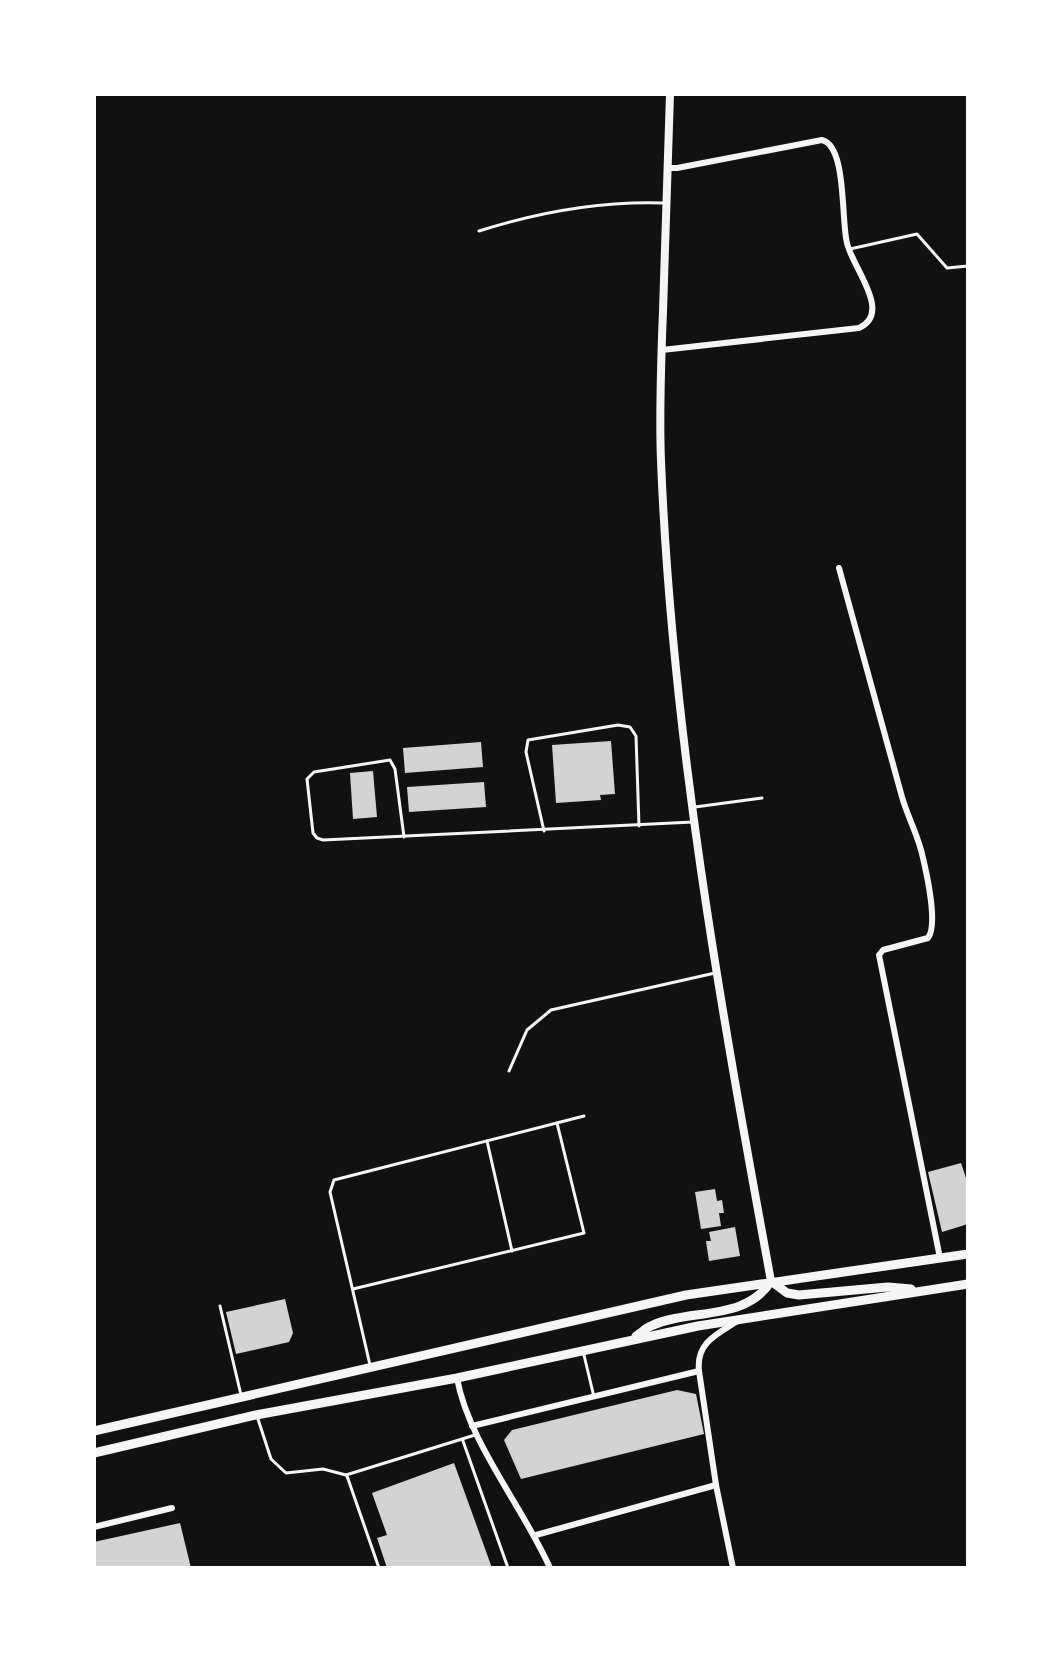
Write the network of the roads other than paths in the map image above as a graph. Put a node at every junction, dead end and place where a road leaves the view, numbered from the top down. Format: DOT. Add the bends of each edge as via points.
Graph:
graph roads {
  1 [pos="670,94"];
  2 [pos="667,168"];
  3 [pos="666,203"];
  4 [pos="479,231"];
  5 [pos="849,249"];
  6 [pos="968,266"];
  7 [pos="662,350"];
  8 [pos="839,568"];
  9 [pos="762,798"];
  10 [pos="691,807"];
  11 [pos="693,822"];
  12 [pos="639,826"];
  13 [pos="544,831"];
  14 [pos="404,837"];
  15 [pos="716,973"];
  16 [pos="509,1071"];
  17 [pos="584,1116"];
  18 [pos="557,1123"];
  19 [pos="487,1141"];
  20 [pos="512,1251"];
  21 [pos="968,1254"];
  22 [pos="940,1258"];
  23 [pos="771,1281"];
  24 [pos="968,1284"];
  25 [pos="353,1289"];
  26 [pos="925,1290"];
  27 [pos="220,1306"];
  28 [pos="744,1318"];
  29 [pos="630,1340"];
  30 [pos="583,1350"];
  31 [pos="371,1368"];
  32 [pos="699,1371"];
  33 [pos="457,1378"];
  34 [pos="594,1396"];
  35 [pos="242,1397"];
  36 [pos="256,1414"];
  37 [pos="472,1426"];
  38 [pos="94,1431"];
  39 [pos="477,1435"];
  40 [pos="463,1441"];
  41 [pos="94,1453"];
  42 [pos="346,1475"];
  43 [pos="716,1485"];
  44 [pos="172,1508"];
  45 [pos="94,1527"];
  46 [pos="536,1534"];
  47 [pos="379,1568"];
  48 [pos="508,1568"];
  49 [pos="550,1568"];
  50 [pos="734,1568"];
  1 -- 2 [label="main road"];
  2 -- 3 [label="main road"];
  2 -- 5 [label="street" via="828,142 838,163"];
  3 -- 4 [label="lane" via="618,203 561,210"];
  3 -- 7 [label="main road"];
  5 -- 6 [label="lane" via="914,233 920,235 946,268"];
  5 -- 7 [label="street" via="872,300 873,313 863,326"];
  7 -- 10 [label="main road" via="660,453 666,548"];
  8 -- 22 [label="street" via="905,806 923,856 933,928 928,938 879,953"];
  9 -- 10 [label="lane"];
  10 -- 11 [label="main road"];
  11 -- 12 [label="lane"];
  11 -- 15 [label="main road"];
  12 -- 13 [label="lane"];
  12 -- 13 [label="lane" via="636,736 630,727 618,725 528,740 526,752"];
  13 -- 14 [label="lane"];
  14 -- 14 [label="lane" via="317,838 313,833 307,779 314,772 390,760 395,769"];
  15 -- 16 [label="lane" via="551,1010 527,1030"];
  15 -- 23 [label="main road"];
  17 -- 18 [label="lane"];
  18 -- 19 [label="lane"];
  18 -- 20 [label="lane" via="584,1233"];
  19 -- 20 [label="lane"];
  19 -- 25 [label="lane" via="334,1180 330,1192"];
  20 -- 25 [label="lane"];
  21 -- 22 [label="main road"];
  22 -- 23 [label="main road"];
  23 -- 26 [label="main road" via="787,1293 799,1295 888,1287"];
  23 -- 29 [label="main road" via="753,1300 729,1310 652,1325"];
  23 -- 31 [label="main road" via="686,1295"];
  24 -- 26 [label="main road"];
  25 -- 31 [label="lane"];
  26 -- 28 [label="main road"];
  27 -- 35 [label="lane"];
  28 -- 29 [label="main road"];
  28 -- 32 [label="street" via="710,1338 700,1353"];
  29 -- 30 [label="main road"];
  30 -- 33 [label="main road"];
  30 -- 34 [label="lane"];
  31 -- 35 [label="main road"];
  32 -- 34 [label="street"];
  32 -- 43 [label="street"];
  33 -- 36 [label="main road"];
  33 -- 37 [label="street"];
  34 -- 37 [label="street"];
  35 -- 38 [label="main road"];
  36 -- 41 [label="main road"];
  36 -- 42 [label="lane" via="271,1459 280,1470 286,1473 323,1469"];
  37 -- 39 [label="street"];
  39 -- 40 [label="lane"];
  39 -- 46 [label="street"];
  40 -- 42 [label="lane"];
  40 -- 48 [label="lane"];
  42 -- 47 [label="lane"];
  43 -- 46 [label="street"];
  43 -- 50 [label="street"];
  44 -- 45 [label="street"];
  46 -- 49 [label="street"];
}
